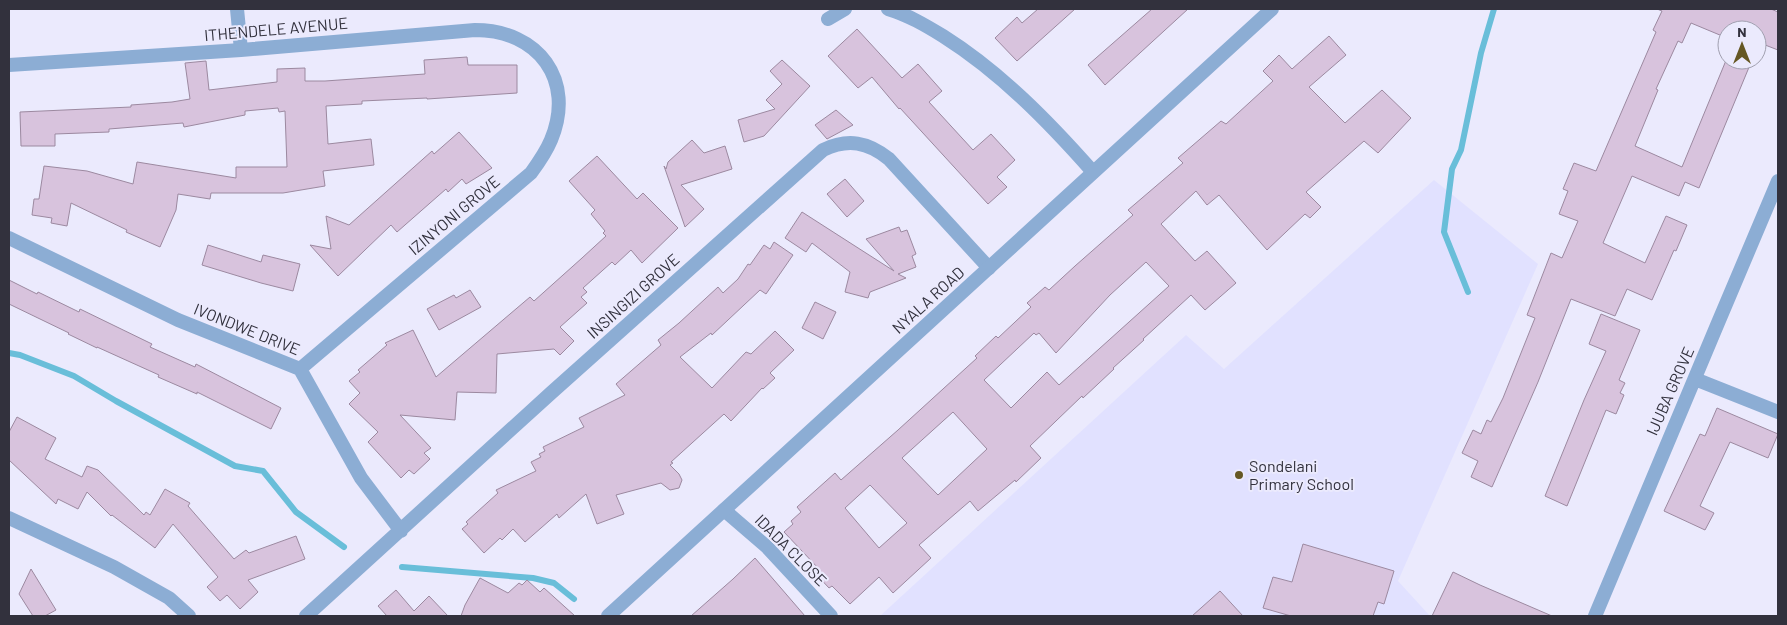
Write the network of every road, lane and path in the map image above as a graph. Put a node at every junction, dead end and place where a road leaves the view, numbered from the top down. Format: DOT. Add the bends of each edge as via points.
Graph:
graph roads {
  1 [pos="237,9"];
  2 [pos="844,9"];
  3 [pos="888,9"];
  4 [pos="1272,9"];
  5 [pos="828,19"];
  6 [pos="241,50"];
  7 [pos="539,54"];
  8 [pos="9,65"];
  9 [pos="1093,172"];
  10 [pos="1778,181"];
  11 [pos="9,238"];
  12 [pos="989,268"];
  13 [pos="300,369"];
  14 [pos="1695,379"];
  15 [pos="1778,412"];
  16 [pos="724,510"];
  17 [pos="9,518"];
  18 [pos="401,531"];
  19 [pos="189,616"];
  20 [pos="306,616"];
  21 [pos="608,616"];
  22 [pos="831,616"];
  23 [pos="1595,616"];
  1 -- 6 [label="street"];
  2 -- 5 [label="street"];
  3 -- 9 [label="street" via="921,23 999,76 1059,133"];
  4 -- 9 [label="street, NYALA ROAD"];
  6 -- 7 [label="street, ITHENDELE AVENUE" via="488,30 517,38"];
  6 -- 8 [label="street, ITHENDELE AVENUE"];
  7 -- 13 [label="street, IZINYONI GROVE" via="551,69 557,87 558,108 551,140 531,173"];
  9 -- 12 [label="street, NYALA ROAD"];
  10 -- 14 [label="street, IJUBA GROVE"];
  11 -- 13 [label="street, IVONDWE DRIVE" via="178,320"];
  12 -- 16 [label="street, NYALA ROAD"];
  12 -- 18 [label="street, INSINGIZI GROVE" via="879,151 854,143 824,150"];
  13 -- 18 [label="street, IVONDWE DRIVE" via="361,478"];
  14 -- 15 [label="street"];
  14 -- 23 [label="street, IJUBA GROVE"];
  16 -- 21 [label="street, NYALA ROAD"];
  16 -- 22 [label="street, IDADA CLOSE" via="767,546"];
  17 -- 19 [label="street" via="114,567 169,598"];
  18 -- 20 [label="street, INSINGIZI GROVE"];
}
